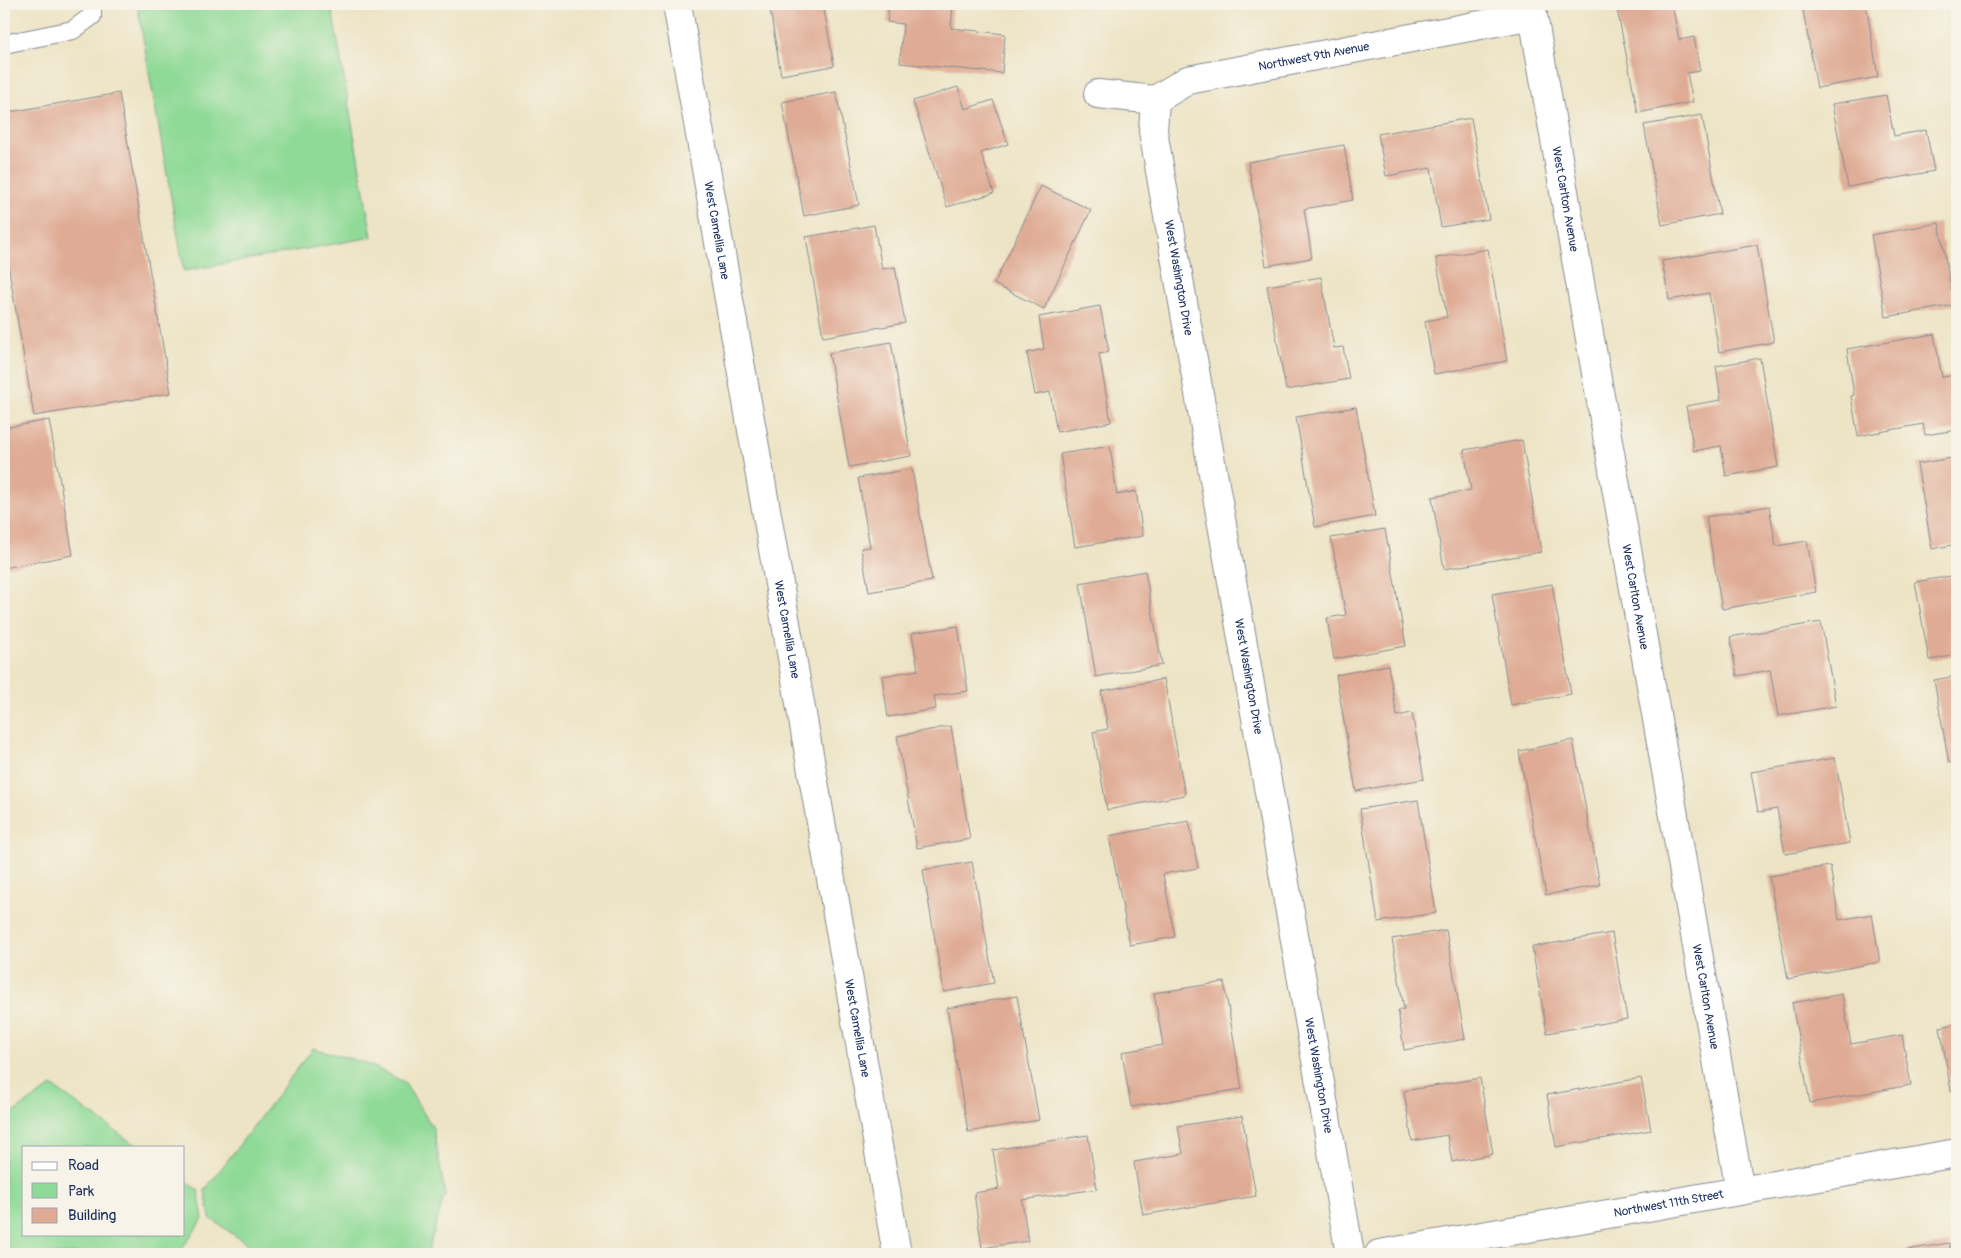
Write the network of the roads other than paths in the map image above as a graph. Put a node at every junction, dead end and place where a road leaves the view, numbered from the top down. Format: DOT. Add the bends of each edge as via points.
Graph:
graph roads {
  1 [pos="92,4"];
  2 [pos="677,4"];
  3 [pos="1532,9"];
  4 [pos="4,44"];
  5 [pos="1098,94"];
  6 [pos="1155,100"];
  7 [pos="1957,1153"];
  8 [pos="1740,1191"];
  9 [pos="897,1254"];
  10 [pos="1350,1254"];
  11 [pos="1379,1254"];
  1 -- 4 [label="lane" via="92,16 73,30"];
  2 -- 9 [label="street, West Camellia Lane"];
  3 -- 6 [label="street, Northwest 9th Avenue" via="1188,80"];
  3 -- 8 [label="street, West Carlton Avenue"];
  5 -- 6 [label="street"];
  6 -- 10 [label="street, West Washington Drive" via="1153,131"];
  7 -- 8 [label="street, Northwest 11th Street"];
  8 -- 11 [label="street, Northwest 11th Street"];
}
